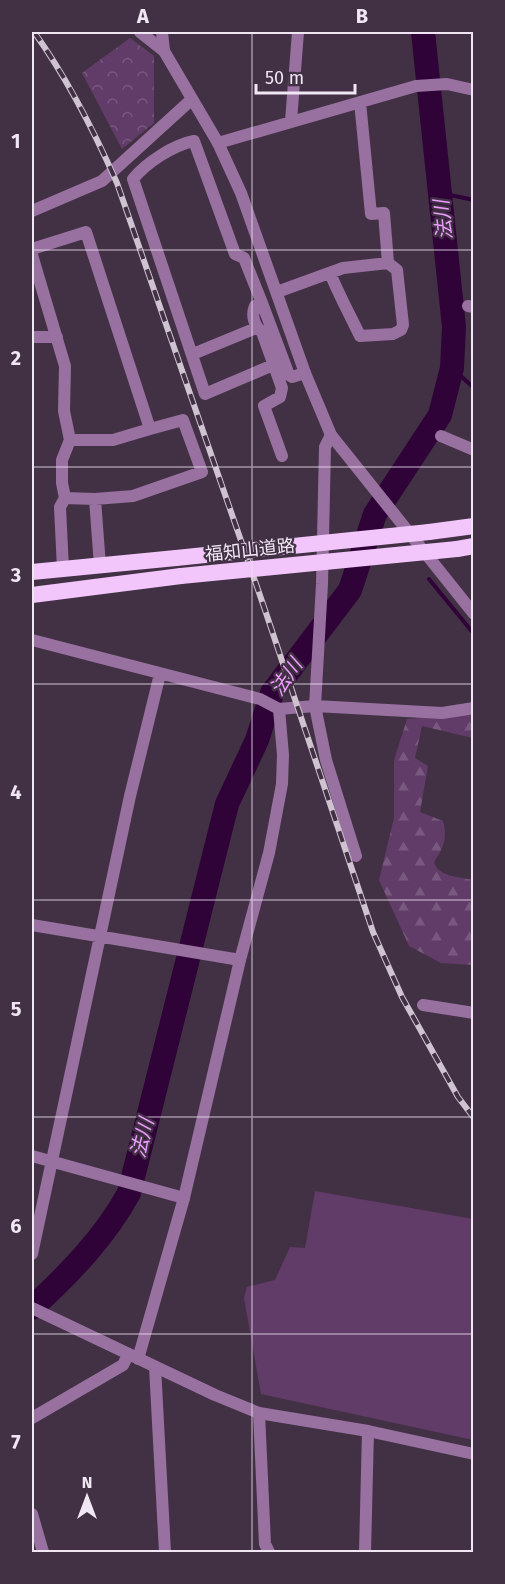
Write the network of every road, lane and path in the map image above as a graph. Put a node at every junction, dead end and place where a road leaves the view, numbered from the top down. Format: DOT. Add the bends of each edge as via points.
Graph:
graph roads {
  1 [pos="140,32"];
  2 [pos="162,32"];
  3 [pos="298,32"];
  4 [pos="164,51"];
  5 [pos="474,90"];
  6 [pos="191,100"];
  7 [pos="360,102"];
  8 [pos="291,121"];
  9 [pos="218,143"];
  10 [pos="32,211"];
  11 [pos="32,249"];
  12 [pos="32,255"];
  13 [pos="388,263"];
  14 [pos="330,273"];
  15 [pos="277,292"];
  16 [pos="262,303"];
  17 [pos="256,328"];
  18 [pos="32,337"];
  19 [pos="57,337"];
  20 [pos="193,354"];
  21 [pos="273,365"];
  22 [pos="305,373"];
  23 [pos="150,429"];
  24 [pos="331,435"];
  25 [pos="441,436"];
  26 [pos="70,440"];
  27 [pos="474,450"];
  28 [pos="282,456"];
  29 [pos="65,498"];
  30 [pos="95,499"];
  31 [pos="474,525"];
  32 [pos="465,548"];
  33 [pos="100,566"];
  34 [pos="63,569"];
  35 [pos="32,572"];
  36 [pos="32,595"];
  37 [pos="474,614"];
  38 [pos="32,640"];
  39 [pos="160,674"];
  40 [pos="315,706"];
  41 [pos="277,708"];
  42 [pos="474,708"];
  43 [pos="356,855"];
  44 [pos="32,925"];
  45 [pos="102,936"];
  46 [pos="240,960"];
  47 [pos="423,1005"];
  48 [pos="474,1012"];
  49 [pos="32,1156"];
  50 [pos="52,1161"];
  51 [pos="184,1198"];
  52 [pos="32,1254"];
  53 [pos="32,1308"];
  54 [pos="133,1357"];
  55 [pos="155,1367"];
  56 [pos="259,1413"];
  57 [pos="32,1418"];
  58 [pos="368,1431"];
  59 [pos="474,1454"];
  60 [pos="32,1514"];
  61 [pos="43,1552"];
  62 [pos="165,1552"];
  63 [pos="269,1552"];
  64 [pos="365,1552"];
  1 -- 4 [label="street"];
  2 -- 4 [label="street"];
  3 -- 8 [label="street"];
  4 -- 6 [label="street"];
  5 -- 7 [label="street" via="416,86"];
  6 -- 9 [label="street"];
  6 -- 10 [label="street" via="102,181"];
  7 -- 8 [label="street"];
  7 -- 13 [label="street" via="371,214 384,213"];
  8 -- 9 [label="street"];
  9 -- 15 [label="street"];
  11 -- 23 [label="street" via="86,232"];
  12 -- 19 [label="street"];
  13 -- 14 [label="street"];
  13 -- 14 [label="street" via="397,270 403,325 393,334 360,336"];
  14 -- 15 [label="street"];
  15 -- 22 [label="street"];
  16 -- 17 [label="street" via="252,311"];
  16 -- 20 [label="street" via="244,258 235,254 194,141 184,143 141,170 133,179"];
  16 -- 22 [label="street" via="288,375"];
  17 -- 20 [label="street"];
  17 -- 21 [label="street" via="262,332"];
  18 -- 19 [label="street"];
  19 -- 26 [label="street" via="65,366 64,411"];
  20 -- 21 [label="street" via="205,394"];
  21 -- 28 [label="street" via="282,393 264,406"];
  22 -- 24 [label="street"];
  23 -- 26 [label="street" via="113,440"];
  23 -- 30 [label="street" via="183,420 202,472 133,496"];
  24 -- 37 [label="street"];
  24 -- 40 [label="street" via="325,447"];
  25 -- 27 [label="street"];
  26 -- 29 [label="street" via="62,460"];
  29 -- 30 [label="street"];
  29 -- 34 [label="street" via="60,507"];
  30 -- 33 [label="street"];
  31 -- 33 [label="highway, 福知山道路, bridge"];
  32 -- 36 [label="highway, 福知山道路, bridge"];
  33 -- 34 [label="highway, 福知山道路"];
  34 -- 35 [label="highway, 福知山道路"];
  38 -- 39 [label="street"];
  39 -- 41 [label="street" via="260,699"];
  39 -- 45 [label="street"];
  40 -- 41 [label="street"];
  40 -- 42 [label="street" via="442,713"];
  40 -- 43 [label="street" via="326,760"];
  41 -- 46 [label="street" via="284,755 282,784 269,853"];
  44 -- 45 [label="street"];
  45 -- 46 [label="street"];
  45 -- 50 [label="street"];
  46 -- 51 [label="street"];
  47 -- 48 [label="street"];
  49 -- 50 [label="street"];
  50 -- 51 [label="street"];
  50 -- 52 [label="street"];
  51 -- 54 [label="street"];
  53 -- 54 [label="street"];
  54 -- 55 [label="street"];
  54 -- 57 [label="street"];
  55 -- 56 [label="street"];
  55 -- 62 [label="street"];
  56 -- 58 [label="street"];
  56 -- 63 [label="street" via="265,1544"];
  58 -- 59 [label="street"];
  58 -- 64 [label="street"];
  60 -- 61 [label="street"];
}
